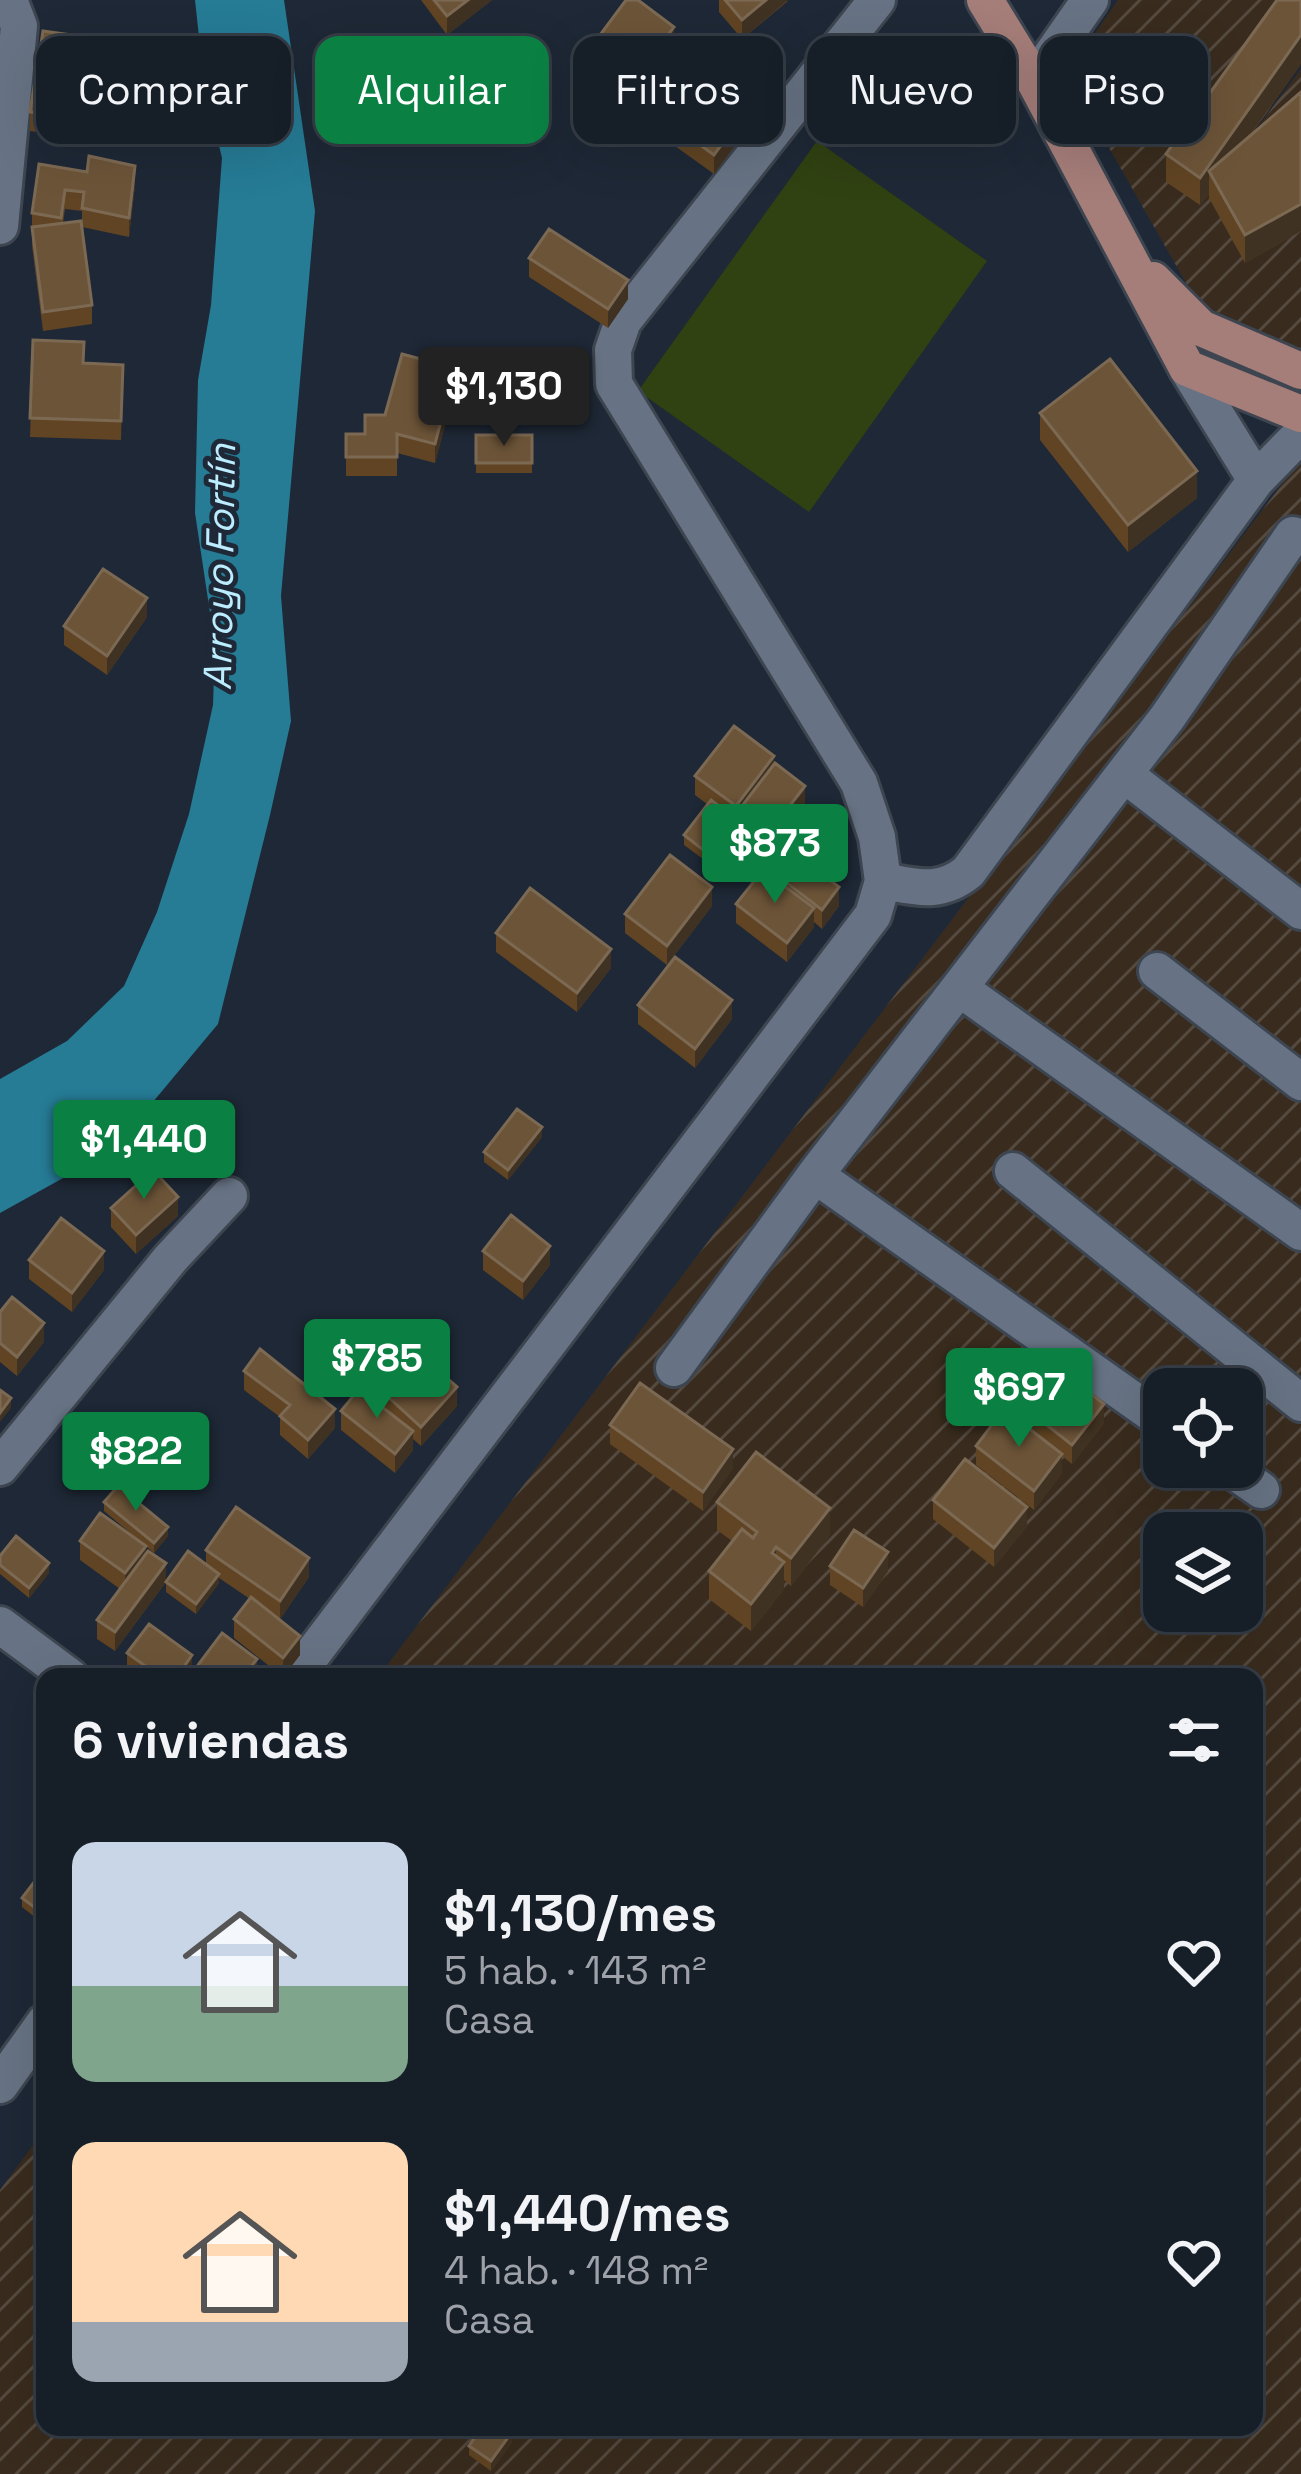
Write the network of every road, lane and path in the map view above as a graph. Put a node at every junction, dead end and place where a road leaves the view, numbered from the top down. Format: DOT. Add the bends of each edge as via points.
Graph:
graph roads {
  1 [pos="877,0"];
  2 [pos="985,0"];
  3 [pos="1090,0"];
  4 [pos="14,13"];
  5 [pos="1034,80"];
  6 [pos="0,226"];
  7 [pos="1126,255"];
  8 [pos="1187,368"];
  9 [pos="1301,370"];
  10 [pos="1301,414"];
  11 [pos="1301,434"];
  12 [pos="1256,480"];
  13 [pos="1293,535"];
  14 [pos="1124,774"];
  15 [pos="883,881"];
  16 [pos="1301,911"];
  17 [pos="1157,971"];
  18 [pos="959,988"];
  19 [pos="1301,1082"];
  20 [pos="1013,1171"];
  21 [pos="815,1175"];
  22 [pos="229,1196"];
  23 [pos="1301,1232"];
  24 [pos="674,1368"];
  25 [pos="1301,1403"];
  26 [pos="1143,1407"];
  27 [pos="0,1467"];
  28 [pos="1258,1488"];
  29 [pos="1261,1490"];
  30 [pos="0,1625"];
  31 [pos="58,1668"];
  32 [pos="302,1668"];
  33 [pos="36,2035"];
  34 [pos="0,2085"];
  1 -- 15 [label="street" via="623,321 613,350 614,384 859,783"];
  2 -- 5 [label="main road"];
  3 -- 5 [label="street"];
  4 -- 6 [label="street"];
  5 -- 7 [label="main road"];
  7 -- 8 [label="main road"];
  7 -- 9 [label="main road" via="1201,328"];
  8 -- 10 [label="main road"];
  8 -- 12 [label="street"];
  11 -- 12 [label="street"];
  12 -- 15 [label="street" via="968,872 950,886"];
  13 -- 14 [label="street"];
  14 -- 16 [label="street"];
  14 -- 18 [label="street"];
  15 -- 32 [label="street" via="873,915"];
  17 -- 19 [label="street"];
  18 -- 21 [label="street"];
  18 -- 23 [label="street"];
  20 -- 25 [label="street"];
  21 -- 24 [label="street"];
  21 -- 26 [label="street"];
  22 -- 27 [label="street"];
  28 -- 29 [label="street"];
  30 -- 31 [label="street"];
  33 -- 34 [label="street"];
}
